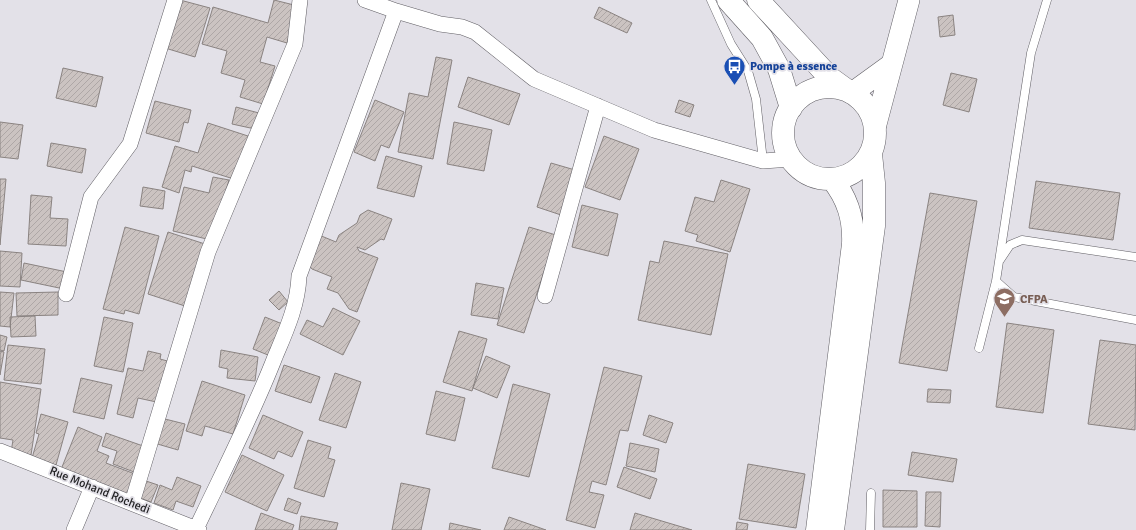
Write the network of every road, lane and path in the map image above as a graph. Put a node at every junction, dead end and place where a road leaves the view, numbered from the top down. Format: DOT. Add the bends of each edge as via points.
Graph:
graph roads {
  1 [pos="175,0"];
  2 [pos="300,0"];
  3 [pos="365,0"];
  4 [pos="711,0"];
  5 [pos="728,0"];
  6 [pos="758,0"];
  7 [pos="909,0"];
  8 [pos="1047,0"];
  9 [pos="396,11"];
  10 [pos="892,64"];
  11 [pos="850,92"];
  12 [pos="598,106"];
  13 [pos="791,108"];
  14 [pos="875,128"];
  15 [pos="871,154"];
  16 [pos="791,159"];
  17 [pos="762,161"];
  18 [pos="832,179"];
  19 [pos="1136,258"];
  20 [pos="998,262"];
  21 [pos="996,281"];
  22 [pos="66,294"];
  23 [pos="545,296"];
  24 [pos="1136,320"];
  25 [pos="979,348"];
  26 [pos="0,451"];
  27 [pos="92,487"];
  28 [pos="870,493"];
  29 [pos="132,503"];
  30 [pos="198,529"];
  31 [pos="74,530"];
  32 [pos="817,530"];
  33 [pos="833,530"];
  34 [pos="870,530"];
  1 -- 22 [label="street" via="130,144 91,197"];
  2 -- 29 [label="street" via="295,44 208,252"];
  3 -- 9 [label="street"];
  4 -- 17 [label="lane" via="731,44 748,71 756,99"];
  5 -- 13 [label="main road" via="762,38 780,69"];
  6 -- 11 [label="main road" via="830,78"];
  7 -- 10 [label="street"];
  8 -- 20 [label="lane" via="1031,53"];
  9 -- 12 [label="street" via="475,32 534,79"];
  9 -- 30 [label="street" via="300,276 299,291 289,323 262,392"];
  10 -- 11 [label="street"];
  10 -- 14 [label="street"];
  11 -- 13 [label="main road" via="833,87 816,89 802,96"];
  11 -- 14 [label="main road" via="863,102 871,114"];
  12 -- 17 [label="street" via="654,130"];
  12 -- 23 [label="street"];
  13 -- 16 [label="main road" via="785,120 783,133 785,147"];
  14 -- 15 [label="main road"];
  15 -- 18 [label="main road" via="861,166 848,175"];
  15 -- 33 [label="main road" via="874,226"];
  16 -- 17 [label="street"];
  16 -- 18 [label="main road" via="809,175"];
  18 -- 32 [label="main road" via="850,209 854,231"];
  19 -- 20 [label="lane" via="1022,240 1010,245"];
  20 -- 21 [label="lane"];
  21 -- 24 [label="lane" via="1014,297"];
  21 -- 25 [label="lane"];
  26 -- 27 [label="street, Rue Mohand Rochedi"];
  27 -- 29 [label="street, Rue Mohand Rochedi"];
  27 -- 31 [label="street"];
  28 -- 34 [label="lane"];
  29 -- 30 [label="street, Rue Mohand Rochedi"];
}
